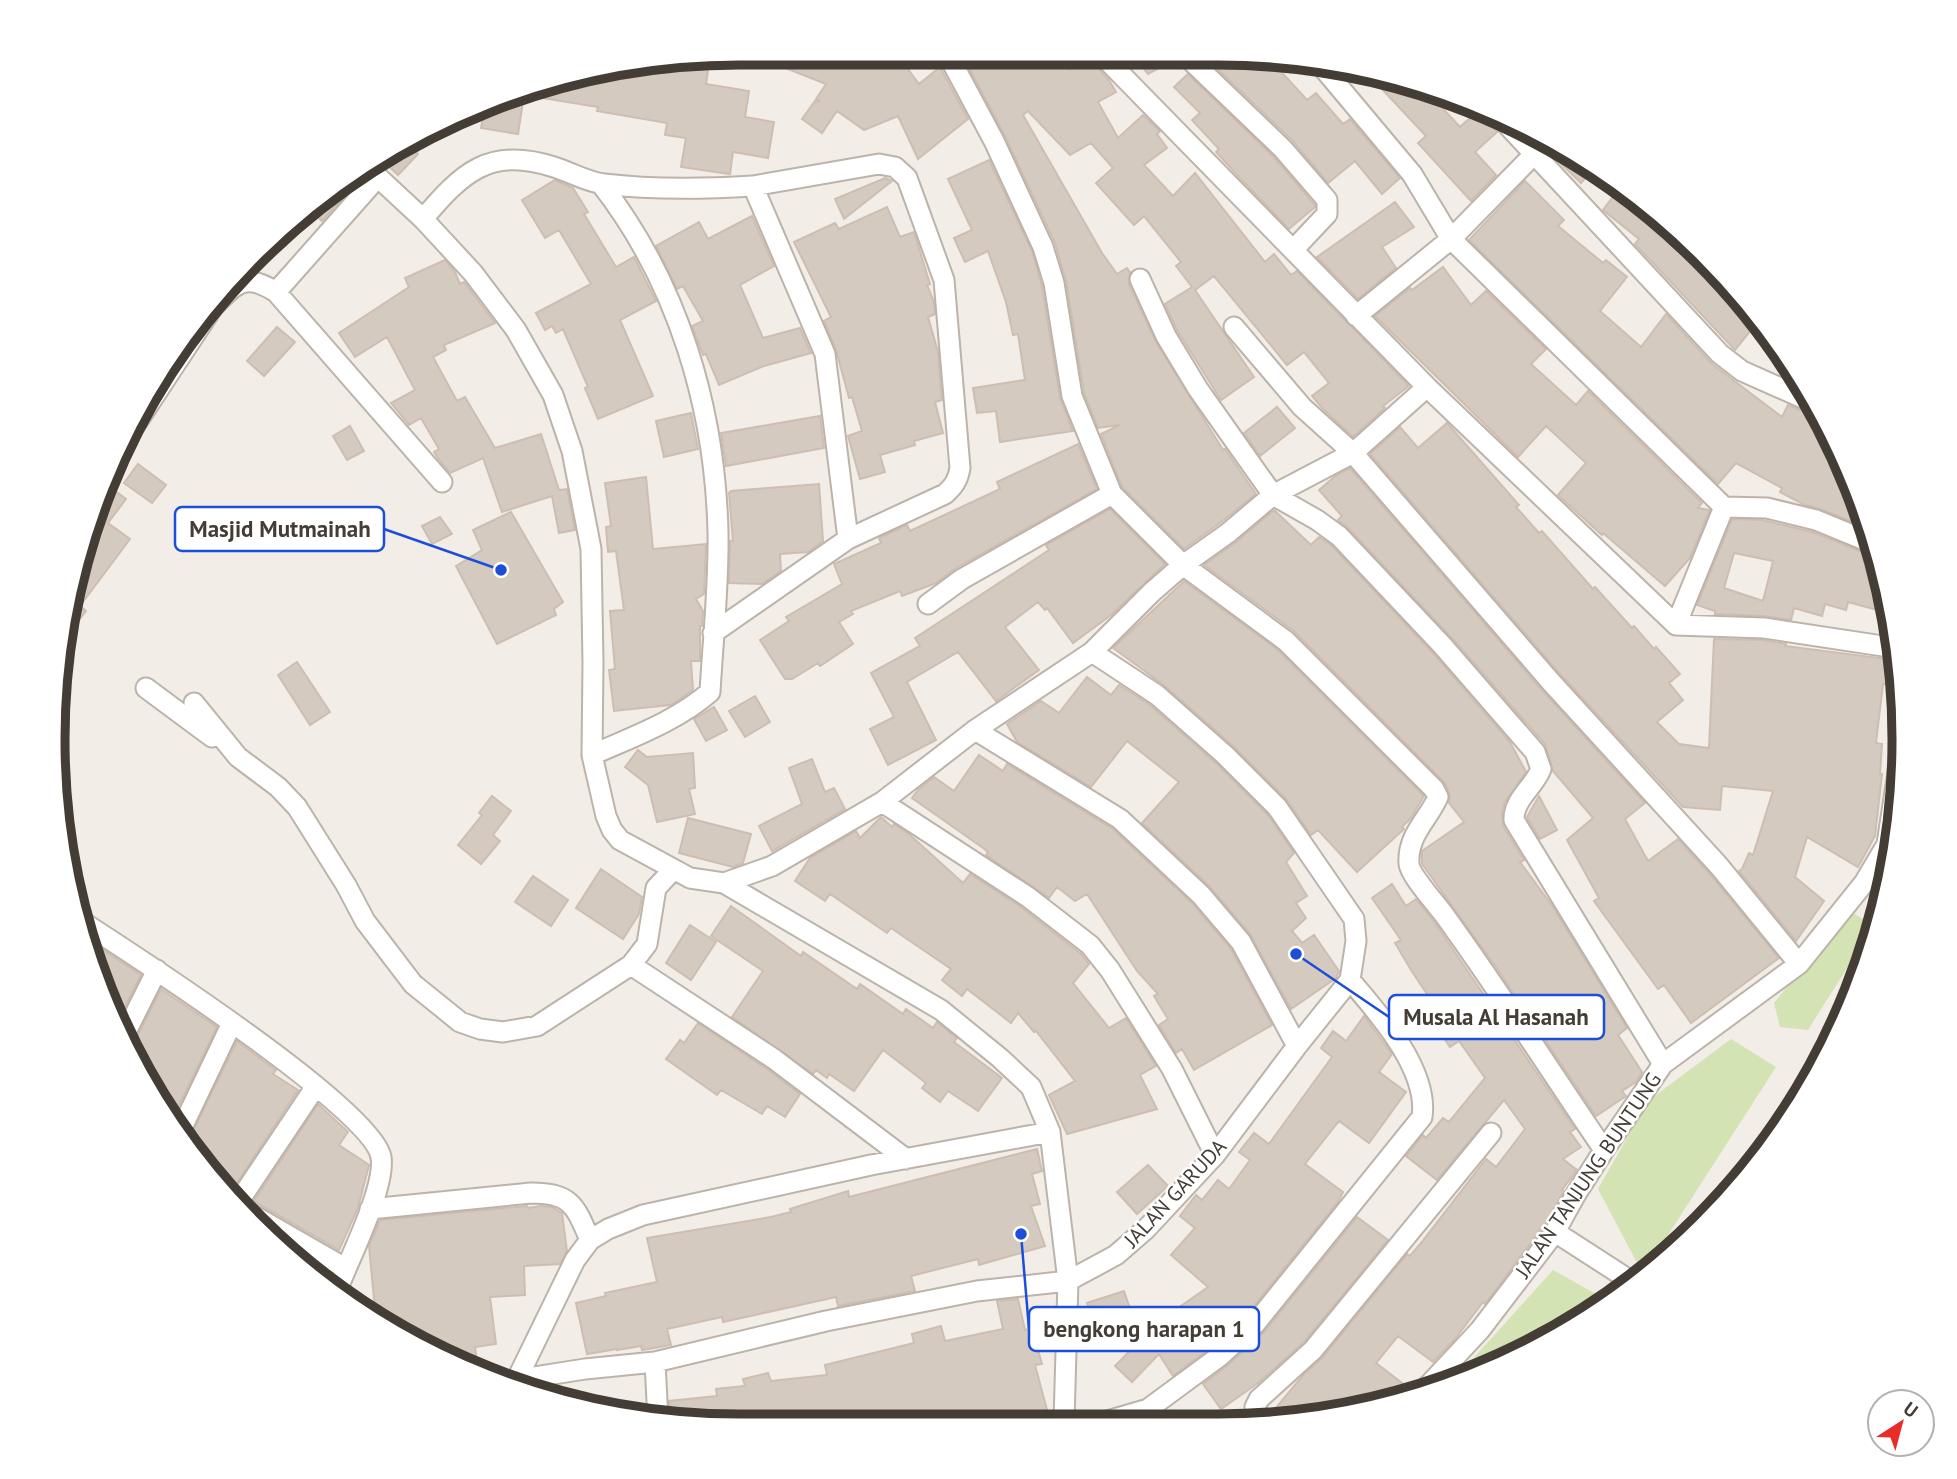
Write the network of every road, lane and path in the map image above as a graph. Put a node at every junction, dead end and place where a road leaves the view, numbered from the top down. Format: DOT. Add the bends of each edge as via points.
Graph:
graph roads {
  1 [pos="953,65"];
  2 [pos="1112,65"];
  3 [pos="1195,65"];
  4 [pos="1329,75"];
  5 [pos="1516,134"];
  6 [pos="1540,147"];
  7 [pos="1534,153"];
  8 [pos="373,173"];
  9 [pos="369,175"];
  10 [pos="601,184"];
  11 [pos="753,186"];
  12 [pos="422,219"];
  13 [pos="1451,239"];
  14 [pos="1294,249"];
  15 [pos="1140,279"];
  16 [pos="245,281"];
  17 [pos="276,292"];
  18 [pos="1356,316"];
  19 [pos="1234,327"];
  20 [pos="1427,387"];
  21 [pos="1798,396"];
  22 [pos="1353,453"];
  23 [pos="442,482"];
  24 [pos="1112,494"];
  25 [pos="1273,495"];
  26 [pos="1724,507"];
  27 [pos="1861,538"];
  28 [pos="848,540"];
  29 [pos="1183,565"];
  30 [pos="928,604"];
  31 [pos="1676,625"];
  32 [pos="713,634"];
  33 [pos="1885,647"];
  34 [pos="1093,652"];
  35 [pos="146,688"];
  36 [pos="194,703"];
  37 [pos="975,730"];
  38 [pos="592,755"];
  39 [pos="238,757"];
  40 [pos="882,802"];
  41 [pos="1881,860"];
  42 [pos="673,870"];
  43 [pos="724,883"];
  44 [pos="92,928"];
  45 [pos="1799,964"];
  46 [pos="631,965"];
  47 [pos="158,970"];
  48 [pos="1350,980"];
  49 [pos="232,1023"];
  50 [pos="129,1027"];
  51 [pos="1297,1046"];
  52 [pos="1664,1064"];
  53 [pos="316,1086"];
  54 [pos="184,1123"];
  55 [pos="1050,1132"];
  56 [pos="1491,1133"];
  57 [pos="1604,1150"];
  58 [pos="1215,1155"];
  59 [pos="906,1159"];
  60 [pos="244,1197"];
  61 [pos="370,1209"];
  62 [pos="271,1225"];
  63 [pos="1555,1232"];
  64 [pos="590,1240"];
  65 [pos="345,1268"];
  66 [pos="1625,1277"];
  67 [pos="1068,1281"];
  68 [pos="340,1283"];
  69 [pos="655,1362"];
  70 [pos="513,1375"];
  71 [pos="1436,1377"];
  72 [pos="526,1379"];
  73 [pos="657,1409"];
  74 [pos="1257,1413"];
  75 [pos="1064,1414"];
  76 [pos="1131,1414"];
  1 -- 24 [label="street" via="1043,247 1054,283 1072,397"];
  2 -- 14 [label="street"];
  3 -- 14 [label="street" via="1283,149 1327,200 1328,214"];
  4 -- 13 [label="street" via="1412,174"];
  5 -- 7 [label="street"];
  6 -- 7 [label="street"];
  7 -- 13 [label="street"];
  7 -- 21 [label="street" via="1720,354 1742,371"];
  8 -- 12 [label="street"];
  9 -- 17 [label="street"];
  10 -- 11 [label="street" via="695,189"];
  10 -- 12 [label="street" via="523,160 492,161 450,187"];
  10 -- 32 [label="street" via="661,284 693,360 711,438 718,533"];
  11 -- 28 [label="street" via="825,354"];
  11 -- 28 [label="street" via="879,164 895,167 907,178 944,280 959,477 945,494"];
  12 -- 38 [label="street" via="473,273 516,331 553,395 572,451 591,550"];
  13 -- 18 [label="street"];
  13 -- 26 [label="street"];
  14 -- 18 [label="street"];
  15 -- 25 [label="street" via="1166,336 1198,389"];
  16 -- 17 [label="street" via="261,282"];
  17 -- 23 [label="street"];
  18 -- 20 [label="street"];
  19 -- 22 [label="street" via="1302,407"];
  20 -- 22 [label="street"];
  20 -- 31 [label="street"];
  22 -- 25 [label="street"];
  22 -- 45 [label="street" via="1551,682 1719,866"];
  24 -- 29 [label="street"];
  24 -- 30 [label="street" via="961,579"];
  25 -- 29 [label="street"];
  25 -- 52 [label="street" via="1339,536 1535,752 1541,769 1513,811 1514,820"];
  26 -- 27 [label="street" via="1767,508 1816,520"];
  26 -- 31 [label="street"];
  28 -- 32 [label="street"];
  29 -- 34 [label="street"];
  29 -- 57 [label="street" via="1286,641 1434,789 1438,797 1415,831 1409,867"];
  31 -- 33 [label="street" via="1764,628"];
  32 -- 38 [label="street" via="710,692 666,722"];
  34 -- 37 [label="street"];
  34 -- 48 [label="street" via="1157,695 1277,807 1354,919"];
  35 -- 39 [label="street"];
  36 -- 39 [label="street"];
  37 -- 40 [label="street"];
  37 -- 51 [label="street" via="1120,819 1201,895 1241,943"];
  38 -- 42 [label="street" via="612,830 620,840"];
  39 -- 46 [label="street" via="297,807 365,921 413,984 460,1022 503,1032 537,1026"];
  40 -- 43 [label="street" via="772,866"];
  40 -- 58 [label="street" via="1028,897 1090,945 1172,1069"];
  41 -- 45 [label="street, JALAN TANJUNG BUNTUNG"];
  42 -- 43 [label="street" via="690,878"];
  42 -- 46 [label="street" via="656,888 647,944"];
  43 -- 55 [label="street" via="940,1010 1031,1087"];
  44 -- 47 [label="street"];
  45 -- 52 [label="street, JALAN TANJUNG BUNTUNG"];
  46 -- 59 [label="street" via="774,1059"];
  47 -- 49 [label="street"];
  47 -- 50 [label="street"];
  48 -- 51 [label="street, JALAN GARUDA"];
  48 -- 76 [label="street" via="1390,1027 1422,1094 1422,1117 1255,1324 1148,1409"];
  49 -- 53 [label="street"];
  49 -- 54 [label="street"];
  51 -- 58 [label="street, JALAN GARUDA"];
  52 -- 57 [label="street, JALAN TANJUNG BUNTUNG"];
  53 -- 60 [label="street"];
  53 -- 61 [label="street" via="377,1144 381,1174"];
  55 -- 59 [label="street"];
  55 -- 67 [label="street"];
  56 -- 74 [label="street" via="1313,1350 1259,1399"];
  57 -- 63 [label="street, JALAN TANJUNG BUNTUNG"];
  58 -- 67 [label="street, JALAN GARUDA" via="1116,1255"];
  59 -- 64 [label="street" via="643,1215"];
  61 -- 64 [label="street" via="551,1193 574,1206"];
  61 -- 65 [label="street"];
  62 -- 65 [label="street"];
  63 -- 66 [label="street"];
  63 -- 71 [label="street, JALAN TANJUNG BUNTUNG" via="1480,1330"];
  64 -- 70 [label="street"];
  65 -- 68 [label="street"];
  67 -- 69 [label="street, JALAN GARUDA" via="977,1291"];
  67 -- 75 [label="street"];
  69 -- 72 [label="street, JALAN GARUDA"];
  69 -- 73 [label="street"];
}
